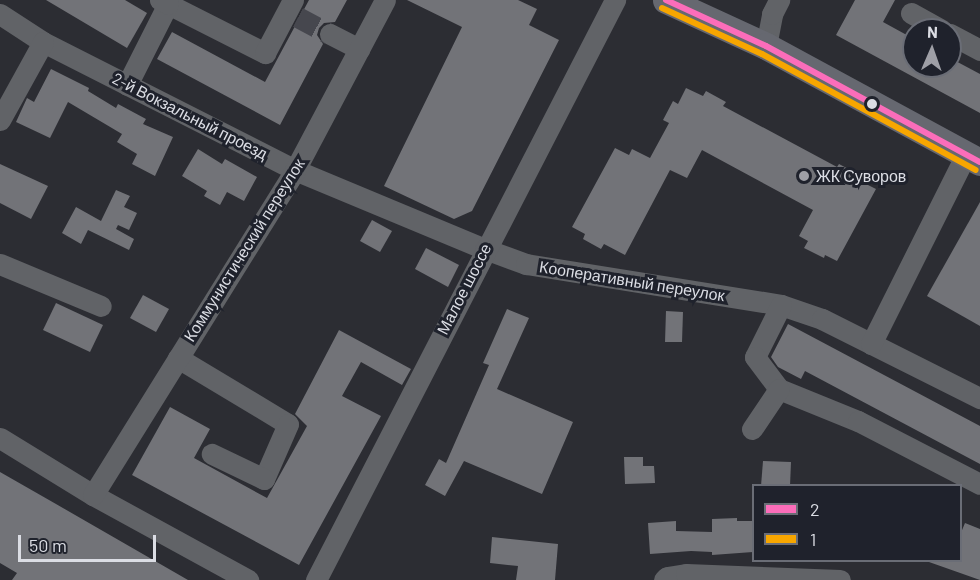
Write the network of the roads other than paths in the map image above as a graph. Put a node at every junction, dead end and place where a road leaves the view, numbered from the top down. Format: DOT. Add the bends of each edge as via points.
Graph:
graph roads {
  1 [pos="385,0"];
  2 [pos="615,0"];
  3 [pos="666,0"];
  4 [pos="779,0"];
  5 [pos="164,2"];
  6 [pos="293,9"];
  7 [pos="911,13"];
  8 [pos="0,14"];
  9 [pos="920,18"];
  10 [pos="330,34"];
  11 [pos="962,40"];
  12 [pos="43,42"];
  13 [pos="766,46"];
  14 [pos="359,49"];
  15 [pos="980,50"];
  16 [pos="127,85"];
  17 [pos="0,120"];
  18 [pos="973,158"];
  19 [pos="295,170"];
  20 [pos="484,249"];
  21 [pos="0,264"];
  22 [pos="781,305"];
  23 [pos="100,306"];
  24 [pos="871,344"];
  25 [pos="178,358"];
  26 [pos="779,389"];
  27 [pos="980,398"];
  28 [pos="752,429"];
  29 [pos="0,438"];
  30 [pos="212,454"];
  31 [pos="980,484"];
  32 [pos="93,495"];
  33 [pos="248,580"];
  34 [pos="316,580"];
  35 [pos="664,580"];
  36 [pos="840,580"];
  1 -- 14 [label="street, Коммунистический переулок"];
  2 -- 20 [label="street, Малое шоссе"];
  3 -- 13 [label="main road"];
  4 -- 13 [label="street"];
  5 -- 6 [label="street" via="265,54"];
  5 -- 16 [label="street"];
  7 -- 9 [label="street"];
  8 -- 12 [label="street, 2-й Вокзальный проезд"];
  10 -- 14 [label="street"];
  11 -- 15 [label="street"];
  12 -- 16 [label="street, 2-й Вокзальный проезд"];
  12 -- 17 [label="street"];
  13 -- 18 [label="main road"];
  14 -- 19 [label="street, Коммунистический переулок"];
  16 -- 19 [label="street, 2-й Вокзальный проезд"];
  18 -- 24 [label="street"];
  19 -- 20 [label="street, 2-й Вокзальный проезд"];
  19 -- 25 [label="street, Коммунистический переулок"];
  20 -- 22 [label="street, Кооперативный переулок" via="526,264"];
  20 -- 34 [label="street, Малое шоссе"];
  21 -- 23 [label="street"];
  22 -- 24 [label="street, Кооперативный переулок" via="822,319"];
  22 -- 26 [label="street" via="754,357"];
  24 -- 27 [label="street, Кооперативный переулок"];
  25 -- 30 [label="street" via="288,424 264,479"];
  25 -- 32 [label="street, Коммунистический переулок"];
  26 -- 28 [label="street"];
  26 -- 31 [label="street" via="858,421"];
  29 -- 32 [label="street"];
  32 -- 33 [label="street"];
  35 -- 36 [label="street" via="667,576 686,574"];
}
